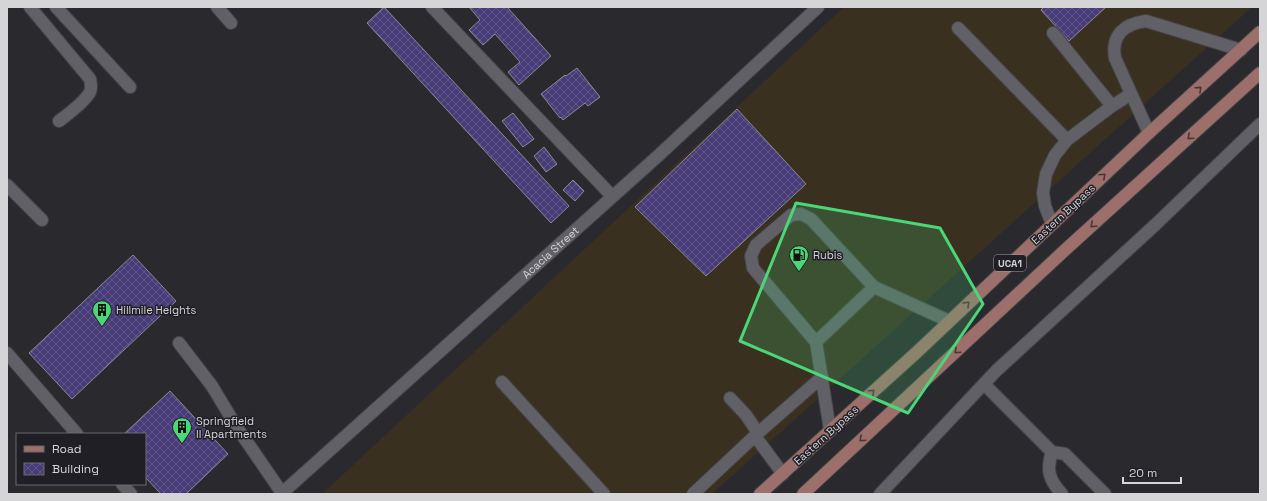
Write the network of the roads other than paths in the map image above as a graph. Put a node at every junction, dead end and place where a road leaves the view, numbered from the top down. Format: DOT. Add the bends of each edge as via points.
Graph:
graph roads {
  1 [pos="30,7"];
  2 [pos="56,7"];
  3 [pos="217,7"];
  4 [pos="432,7"];
  5 [pos="818,7"];
  6 [pos="231,23"];
  7 [pos="958,28"];
  8 [pos="1260,32"];
  9 [pos="1053,33"];
  10 [pos="1241,50"];
  11 [pos="1260,73"];
  12 [pos="130,86"];
  13 [pos="1131,94"];
  14 [pos="1112,106"];
  15 [pos="59,121"];
  16 [pos="1260,124"];
  17 [pos="1149,133"];
  18 [pos="1067,140"];
  19 [pos="7,185"];
  20 [pos="612,196"];
  21 [pos="42,220"];
  22 [pos="1052,224"];
  23 [pos="874,287"];
  24 [pos="949,321"];
  25 [pos="816,342"];
  26 [pos="179,343"];
  27 [pos="7,353"];
  28 [pos="822,378"];
  29 [pos="502,382"];
  30 [pos="984,384"];
  31 [pos="730,398"];
  32 [pos="830,430"];
  33 [pos="76,433"];
  34 [pos="757,434"];
  35 [pos="1052,452"];
  36 [pos="783,474"];
  37 [pos="123,485"];
  38 [pos="281,493"];
  39 [pos="131,494"];
  40 [pos="604,494"];
  41 [pos="693,494"];
  42 [pos="760,494"];
  43 [pos="803,494"];
  44 [pos="880,494"];
  45 [pos="1062,494"];
  46 [pos="1105,494"];
  1 -- 15 [label="street" via="90,80 89,93 75,109"];
  2 -- 12 [label="street"];
  3 -- 6 [label="street"];
  4 -- 20 [label="street"];
  5 -- 20 [label="street, Acacia Street"];
  7 -- 18 [label="street"];
  8 -- 10 [label="main road, Eastern Bypass / UCA1"];
  9 -- 14 [label="street"];
  10 -- 13 [label="street" via="1146,21 1136,22 1127,26 1116,39 1114,49 1115,58"];
  17 -- 10 [label="main road, Eastern Bypass / UCA1, one-way"];
  11 -- 43 [label="main road, UCA1, one-way"];
  13 -- 14 [label="street"];
  13 -- 17 [label="street"];
  14 -- 18 [label="street"];
  16 -- 30 [label="street"];
  22 -- 17 [label="main road, Eastern Bypass / UCA1, one-way"];
  18 -- 22 [label="street" via="1055,155 1046,174 1043,193"];
  19 -- 21 [label="street"];
  20 -- 38 [label="street, Acacia Street"];
  24 -- 22 [label="main road, Eastern Bypass / UCA1, one-way"];
  23 -- 24 [label="street"];
  23 -- 25 [label="street"];
  23 -- 25 [label="street" via="811,219 801,214 791,215 756,245 751,256 753,268"];
  32 -- 24 [label="main road, Eastern Bypass / UCA1, one-way"];
  25 -- 28 [label="street"];
  26 -- 38 [label="street" via="212,386"];
  27 -- 33 [label="street"];
  28 -- 32 [label="street"];
  28 -- 34 [label="street"];
  29 -- 40 [label="street"];
  30 -- 35 [label="street"];
  30 -- 44 [label="street"];
  31 -- 34 [label="street" via="746,415"];
  32 -- 36 [label="main road, Eastern Bypass / UCA1"];
  34 -- 36 [label="street"];
  34 -- 41 [label="street"];
  35 -- 45 [label="street" via="1049,474"];
  35 -- 46 [label="street" via="1065,454"];
  36 -- 42 [label="main road, Eastern Bypass / UCA1"];
  37 -- 39 [label="street"];
}
